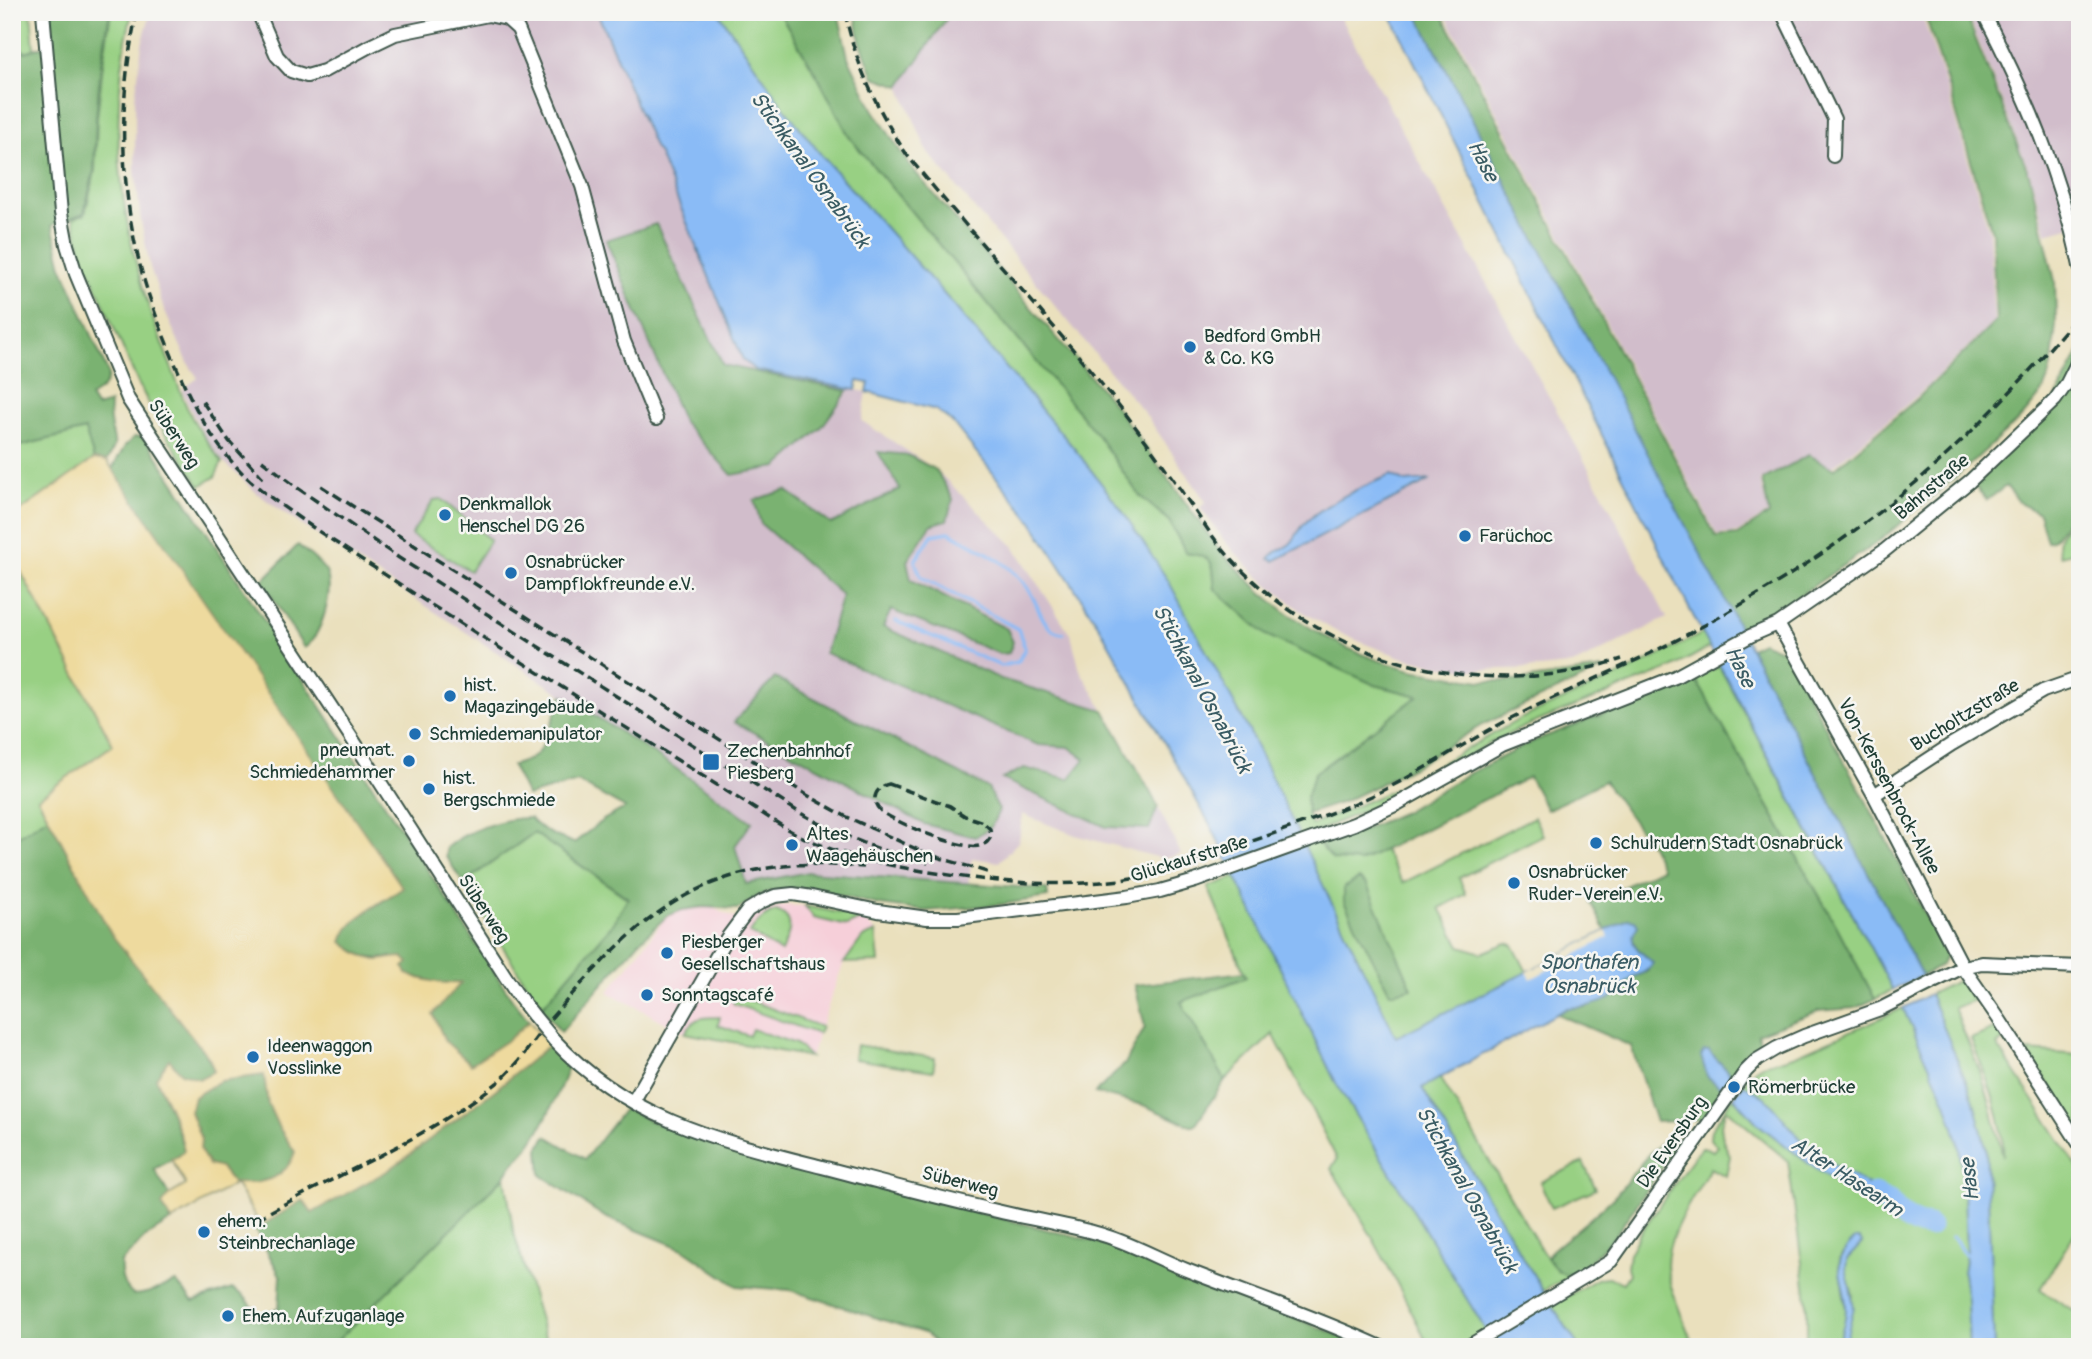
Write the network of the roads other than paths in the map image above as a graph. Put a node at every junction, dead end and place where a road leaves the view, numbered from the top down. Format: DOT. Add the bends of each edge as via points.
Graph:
graph roads {
  1 [pos="43,12"];
  2 [pos="258,12"];
  3 [pos="1782,12"];
  4 [pos="1983,12"];
  5 [pos="1833,156"];
  6 [pos="2080,265"];
  7 [pos="2080,350"];
  8 [pos="656,419"];
  9 [pos="1778,624"];
  10 [pos="2080,678"];
  11 [pos="1874,795"];
  12 [pos="1963,967"];
  13 [pos="2080,967"];
  14 [pos="633,1102"];
  15 [pos="2080,1145"];
  16 [pos="1368,1343"];
  17 [pos="1381,1347"];
  18 [pos="1467,1347"];
  1 -- 14 [label="street, Süberweg, bridge" via="67,245 128,399 516,993 578,1064"];
  2 -- 8 [label="street" via="277,56 291,71 307,76 395,34 488,15 507,19 518,29 582,186 624,341"];
  3 -- 5 [label="street" via="1834,119"];
  4 -- 6 [label="street" via="2035,122"];
  7 -- 9 [label="street, Bahnstraße" via="2055,400 1970,481 1884,551"];
  9 -- 11 [label="street, Von-Kerssenbrock-Allee"];
  9 -- 14 [label="street, Glückaufstraße" via="1675,677 1502,746 1397,804 1327,834 1160,891 958,918 878,911 793,894 775,896 748,910 727,938"];
  10 -- 11 [label="street, Bucholtzstraße" via="2043,691"];
  11 -- 12 [label="street, Von-Kerssenbrock-Allee"];
  12 -- 13 [label="street, Die Eversburg" via="1982,963"];
  12 -- 15 [label="street"];
  12 -- 18 [label="street, Die Eversburg" via="1880,1009 1804,1036 1757,1060 1611,1261"];
  14 -- 16 [label="street, Süberweg" via="662,1119 726,1142 1098,1233"];
  16 -- 17 [label="street, Süberweg"];
}
